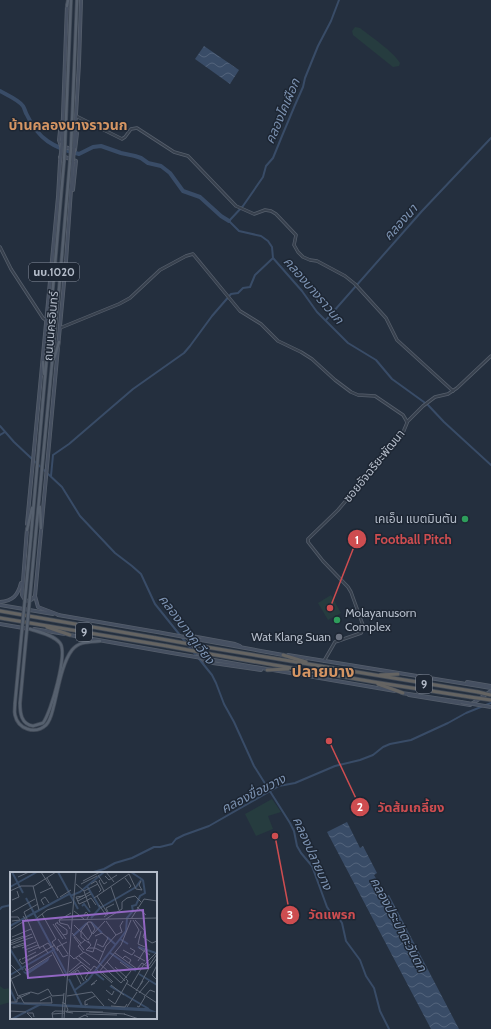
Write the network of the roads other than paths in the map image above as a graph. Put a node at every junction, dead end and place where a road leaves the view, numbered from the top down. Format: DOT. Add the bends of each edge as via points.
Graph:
graph roads {
  1 [pos="69,0"];
  2 [pos="79,0"];
  3 [pos="64,113"];
  4 [pos="76,118"];
  5 [pos="64,143"];
  6 [pos="73,148"];
  7 [pos="62,162"];
  8 [pos="58,197"];
  9 [pos="71,201"];
  10 [pos="0,247"];
  11 [pos="46,321"];
  12 [pos="60,328"];
  13 [pos="59,342"];
  14 [pos="491,356"];
  15 [pos="43,362"];
  16 [pos="52,366"];
  17 [pos="45,382"];
  18 [pos="453,391"];
  19 [pos="407,422"];
  20 [pos="34,498"];
  21 [pos="40,498"];
  22 [pos="41,528"];
  23 [pos="27,530"];
  24 [pos="22,579"];
  25 [pos="35,596"];
  26 [pos="0,603"];
  27 [pos="0,611"];
  28 [pos="59,615"];
  29 [pos="0,618"];
  30 [pos="0,624"];
  31 [pos="43,625"];
  32 [pos="30,629"];
  33 [pos="70,635"];
  34 [pos="100,641"];
  35 [pos="241,647"];
  36 [pos="283,655"];
  37 [pos="324,661"];
  38 [pos="316,665"];
  39 [pos="294,669"];
  40 [pos="266,670"];
  41 [pos="398,674"];
  42 [pos="370,675"];
  43 [pos="446,680"];
  44 [pos="374,682"];
  45 [pos="491,689"];
  46 [pos="405,693"];
  47 [pos="491,695"];
  48 [pos="491,700"];
  49 [pos="491,707"];
  1 -- 3 [label="main road, ถนนนครอินทร์ / นบ.1020"];
  1 -- 5 [label="main road, ถนนนครอินทร์ / นบ.1020"];
  2 -- 4 [label="main road, ถนนนครอินทร์ / นบ.1020"];
  2 -- 6 [label="main road, ถนนนครอินทร์ / นบ.1020"];
  3 -- 4 [label="main road" via="60,145 74,150"];
  3 -- 5 [label="main road, ถนนนครอินทร์ / นบ.1020"];
  4 -- 6 [label="main road, ถนนนครอินทร์ / นบ.1020"];
  4 -- 18 [label="street" via="122,139 131,129 137,128 174,152 185,154 237,207 254,214 265,210 276,214 296,234 294,245 298,252 355,284 386,318 397,340"];
  5 -- 7 [label="main road, ถนนนครอินทร์ / นบ.1020, bridge"];
  6 -- 9 [label="main road, ถนนนครอินทร์ / นบ.1020, bridge"];
  6 -- 16 [label="main road, ถนนนครอินทร์ / นบ.1020, bridge"];
  7 -- 8 [label="main road, ถนนนครอินทร์ / นบ.1020"];
  7 -- 17 [label="main road, ถนนนครอินทร์ / นบ.1020"];
  8 -- 9 [label="main road" via="62,156 76,162"];
  8 -- 11 [label="main road, ถนนนครอินทร์ / นบ.1020"];
  9 -- 12 [label="main road, ถนนนครอินทร์ / นบ.1020"];
  10 -- 11 [label="street"];
  11 -- 15 [label="main road, ถนนนครอินทร์ / นบ.1020"];
  12 -- 13 [label="main road, ถนนนครอินทร์ / นบ.1020"];
  12 -- 19 [label="street, ซอยอัจฉริยะพัฒนา" via="119,304 130,298 160,270 186,256 194,255 241,312 261,324 278,342 312,359 351,392 383,400 403,415"];
  13 -- 16 [label="main road"];
  13 -- 22 [label="main road, ถนนนครอินทร์ / นบ.1020"];
  14 -- 18 [label="street"];
  15 -- 17 [label="main road"];
  15 -- 23 [label="main road, ถนนนครอินทร์ / นบ.1020"];
  16 -- 21 [label="main road, ถนนนครอินทร์ / นบ.1020"];
  17 -- 20 [label="main road, ถนนนครอินทร์ / นบ.1020"];
  18 -- 19 [label="street" via="434,397"];
  19 -- 37 [label="street, ซอยอัจฉริยะพัฒนา" via="403,433 355,491 308,539 323,561 348,587 364,628 361,633 335,642"];
  20 -- 23 [label="main road"];
  20 -- 34 [label="main road, ถนนนครอินทร์ / นบ.1020, bridge" via="14,715 20,725 35,730 49,720 65,664 71,652 81,643"];
  21 -- 22 [label="main road"];
  21 -- 32 [label="main road, ถนนนครอินทร์ / นบ.1020, bridge" via="20,703 20,714 24,722 33,726 43,723 49,711 63,656 62,646 57,639"];
  22 -- 25 [label="main road, ถนนนครอินทร์ / นบ.1020"];
  23 -- 24 [label="main road, นบ.1020"];
  24 -- 25 [label="main road, นบ.1020" via="23,598 30,601"];
  24 -- 26 [label="main road, นบ.1020" via="17,594"];
  25 -- 28 [label="main road" via="38,607"];
  26 -- 28 [label="main road"];
  27 -- 38 [label="highway, 9, bridge"];
  28 -- 35 [label="main road, bridge"];
  29 -- 31 [label="highway, 9"];
  30 -- 32 [label="main road"];
  31 -- 33 [label="highway"];
  31 -- 39 [label="highway, 9, bridge"];
  32 -- 33 [label="main road"];
  33 -- 34 [label="main road"];
  34 -- 40 [label="main road, bridge"];
  35 -- 36 [label="main road"];
  35 -- 40 [label="main road" via="186,634 206,662"];
  36 -- 37 [label="main road"];
  36 -- 38 [label="highway"];
  37 -- 41 [label="main road"];
  38 -- 42 [label="highway, 9"];
  39 -- 40 [label="highway"];
  39 -- 44 [label="highway, 9"];
  40 -- 46 [label="main road"];
  41 -- 42 [label="highway"];
  41 -- 43 [label="main road"];
  42 -- 47 [label="highway, 9, bridge"];
  43 -- 45 [label="main road"];
  43 -- 45 [label="main road"];
  44 -- 46 [label="highway"];
  44 -- 48 [label="highway, 9, bridge"];
  45 -- 46 [label="main road" via="470,705"];
  46 -- 49 [label="main road, bridge"];
}
